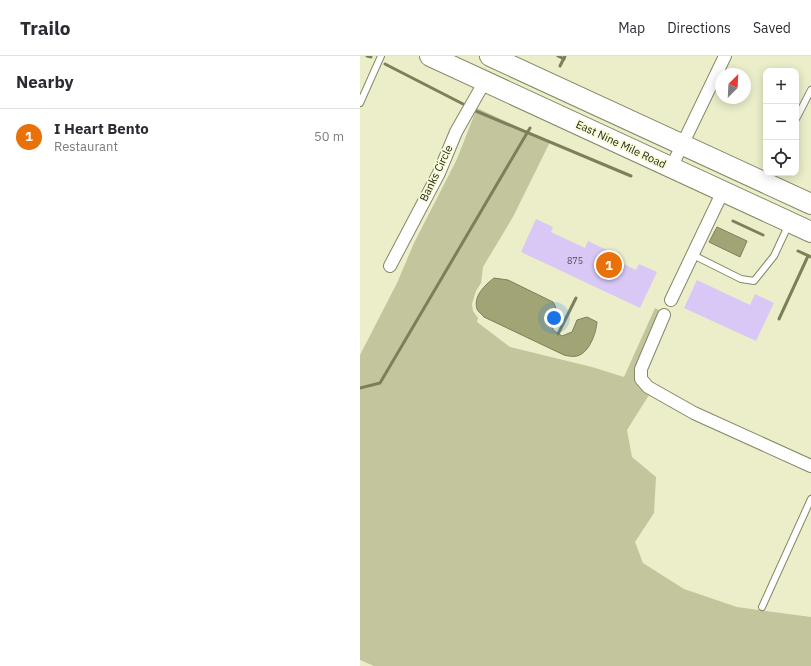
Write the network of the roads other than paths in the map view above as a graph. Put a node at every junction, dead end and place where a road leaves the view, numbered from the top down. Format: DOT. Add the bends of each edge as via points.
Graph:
graph roads {
  1 [pos="382,56"];
  2 [pos="430,56"];
  3 [pos="490,56"];
  4 [pos="510,56"];
  5 [pos="725,56"];
  6 [pos="485,81"];
  7 [pos="811,90"];
  8 [pos="360,103"];
  9 [pos="799,113"];
  10 [pos="640,125"];
  11 [pos="683,145"];
  12 [pos="671,168"];
  13 [pos="723,191"];
  14 [pos="811,204"];
  15 [pos="790,222"];
  16 [pos="811,232"];
  17 [pos="693,255"];
  18 [pos="390,266"];
  19 [pos="671,300"];
  20 [pos="664,315"];
  21 [pos="811,466"];
  22 [pos="811,499"];
  23 [pos="762,607"];
  1 -- 8 [label="lane"];
  2 -- 6 [label="main road, East Nine Mile Road"];
  3 -- 10 [label="main road"];
  4 -- 10 [label="main road" via="619,106"];
  5 -- 11 [label="street"];
  6 -- 12 [label="main road, East Nine Mile Road"];
  6 -- 18 [label="street, Banks Circle" via="456,132 439,173"];
  7 -- 9 [label="lane"];
  10 -- 11 [label="main road"];
  11 -- 12 [label="street"];
  11 -- 14 [label="main road" via="765,180"];
  12 -- 13 [label="main road, East Nine Mile Road"];
  13 -- 15 [label="main road, East Nine Mile Road"];
  13 -- 17 [label="street"];
  15 -- 16 [label="main road, East Nine Mile Road"];
  15 -- 17 [label="lane" via="774,256 754,281 741,279"];
  17 -- 19 [label="street"];
  20 -- 21 [label="street" via="641,369 641,379 648,387 694,413"];
  22 -- 23 [label="lane"];
}
